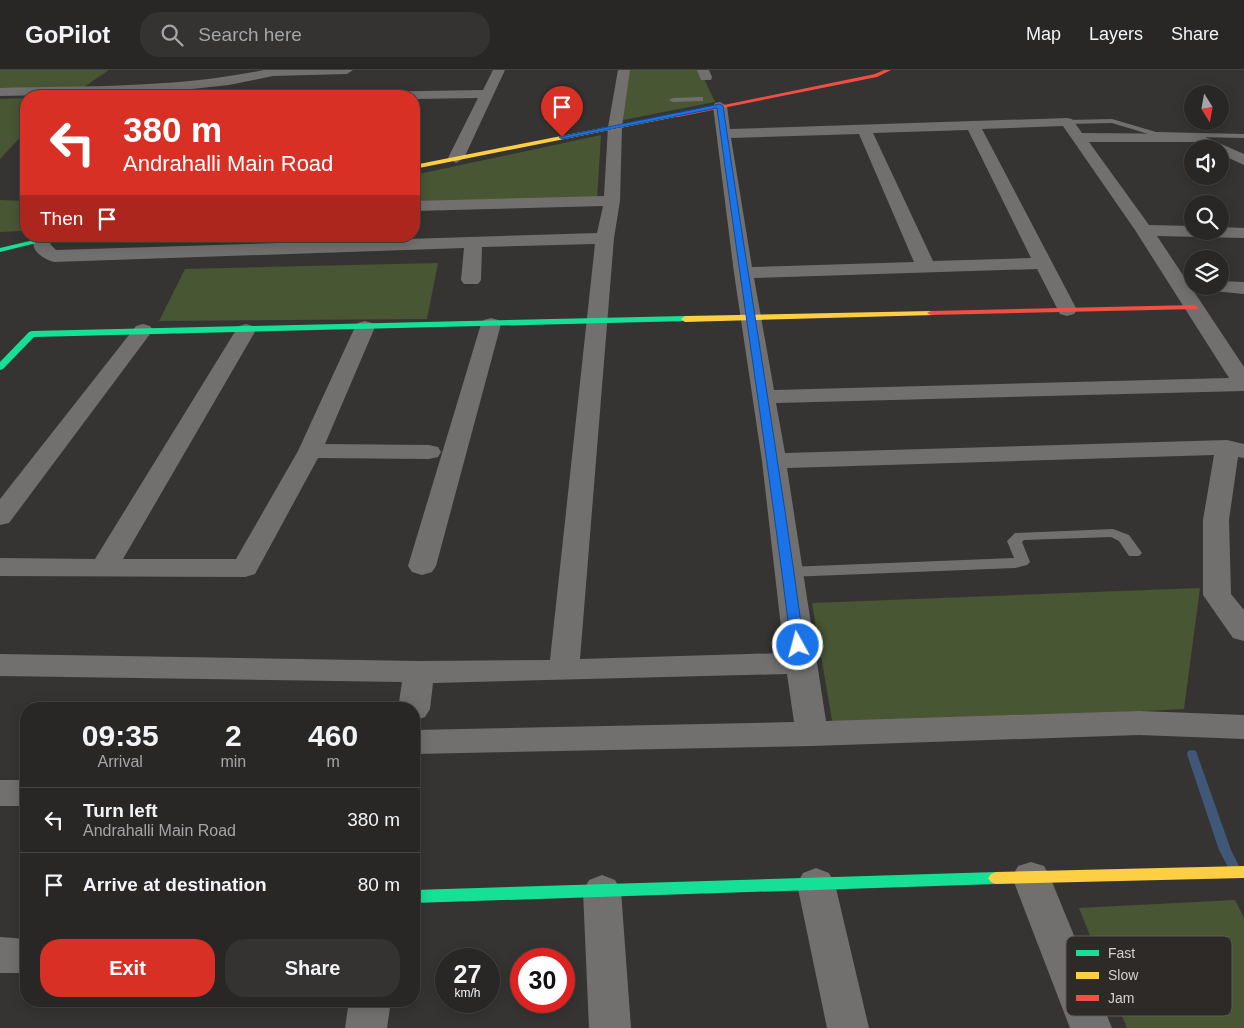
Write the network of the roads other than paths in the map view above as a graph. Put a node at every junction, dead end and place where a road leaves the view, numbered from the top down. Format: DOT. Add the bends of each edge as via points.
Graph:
graph roads {
  1 [pos="325,70"];
  2 [pos="347,70"];
  3 [pos="498,70"];
  4 [pos="624,70"];
  5 [pos="888,70"];
  6 [pos="103,90"];
  7 [pos="0,92"];
  8 [pos="20,92"];
  9 [pos="487,94"];
  10 [pos="420,96"];
  11 [pos="672,100"];
  12 [pos="710,103"];
  13 [pos="973,125"];
  14 [pos="615,127"];
  15 [pos="864,129"];
  16 [pos="1072,129"];
  17 [pos="723,134"];
  18 [pos="1244,136"];
  19 [pos="456,158"];
  20 [pos="1244,160"];
  21 [pos="420,165"];
  22 [pos="612,201"];
  23 [pos="420,206"];
  24 [pos="1144,230"];
  25 [pos="1244,233"];
  26 [pos="605,238"];
  27 [pos="34,242"];
  28 [pos="42,242"];
  29 [pos="473,242"];
  30 [pos="0,250"];
  31 [pos="1044,263"];
  32 [pos="926,267"];
  33 [pos="743,273"];
  34 [pos="470,280"];
  35 [pos="1184,284"];
  36 [pos="1229,287"];
  37 [pos="1244,288"];
  38 [pos="1189,295"];
  39 [pos="1194,307"];
  40 [pos="1067,310"];
  41 [pos="750,318"];
  42 [pos="597,321"];
  43 [pos="491,324"];
  44 [pos="365,327"];
  45 [pos="143,330"];
  46 [pos="246,330"];
  47 [pos="0,367"];
  48 [pos="1244,384"];
  49 [pos="763,397"];
  50 [pos="1236,449"];
  51 [pos="310,452"];
  52 [pos="429,452"];
  53 [pos="774,461"];
  54 [pos="0,517"];
  55 [pos="1134,553"];
  56 [pos="422,566"];
  57 [pos="0,567"];
  58 [pos="103,569"];
  59 [pos="788,572"];
  60 [pos="1244,630"];
  61 [pos="800,663"];
  62 [pos="0,665"];
  63 [pos="564,670"];
  64 [pos="419,672"];
  65 [pos="415,702"];
  66 [pos="1244,727"];
  67 [pos="812,734"];
  68 [pos="420,742"];
  69 [pos="0,793"];
  70 [pos="20,793"];
  71 [pos="1244,872"];
  72 [pos="1031,876"];
  73 [pos="816,884"];
  74 [pos="602,891"];
  75 [pos="420,897"];
  76 [pos="0,955"];
  77 [pos="20,956"];
  78 [pos="1066,965"];
  79 [pos="369,1007"];
  80 [pos="1086,1016"];
  81 [pos="366,1028"];
  82 [pos="610,1028"];
  83 [pos="848,1028"];
  84 [pos="1091,1028"];
  1 -- 2 [label="street"];
  1 -- 6 [label="street" via="273,72 229,81 155,89"];
  3 -- 9 [label="street"];
  4 -- 14 [label="street"];
  5 -- 12 [label="street" via="877,75"];
  7 -- 8 [label="street"];
  9 -- 10 [label="street"];
  9 -- 19 [label="street"];
  11 -- 12 [label="lane"];
  12 -- 14 [label="street"];
  12 -- 17 [label="street"];
  13 -- 15 [label="street"];
  13 -- 16 [label="street"];
  13 -- 31 [label="street"];
  14 -- 19 [label="street"];
  14 -- 22 [label="street"];
  15 -- 17 [label="street"];
  15 -- 32 [label="street"];
  16 -- 18 [label="lane" via="1112,121 1155,134"];
  16 -- 20 [label="street" via="1198,138"];
  16 -- 24 [label="street"];
  17 -- 33 [label="street"];
  19 -- 21 [label="street"];
  22 -- 23 [label="street"];
  22 -- 26 [label="street"];
  24 -- 25 [label="street"];
  24 -- 35 [label="street"];
  26 -- 29 [label="street"];
  26 -- 42 [label="street"];
  27 -- 30 [label="street"];
  28 -- 29 [label="street" via="42,246 54,256"];
  29 -- 34 [label="street"];
  31 -- 32 [label="street"];
  31 -- 40 [label="street"];
  32 -- 33 [label="street"];
  33 -- 41 [label="street"];
  36 -- 37 [label="street"];
  38 -- 39 [label="street"];
  39 -- 40 [label="street"];
  39 -- 48 [label="street"];
  40 -- 41 [label="street"];
  41 -- 42 [label="street"];
  41 -- 49 [label="street"];
  42 -- 43 [label="street"];
  42 -- 63 [label="street"];
  43 -- 44 [label="street"];
  43 -- 56 [label="street"];
  44 -- 46 [label="street"];
  44 -- 51 [label="street"];
  45 -- 46 [label="street"];
  45 -- 47 [label="street" via="32,334"];
  45 -- 54 [label="street"];
  46 -- 58 [label="street"];
  48 -- 49 [label="street"];
  49 -- 53 [label="street"];
  50 -- 53 [label="street"];
  50 -- 60 [label="street" via="1216,520 1218,595"];
  51 -- 52 [label="street"];
  51 -- 58 [label="street" via="245,568"];
  53 -- 59 [label="street"];
  55 -- 59 [label="lane" via="1124,538 1113,533 1020,536 1014,541 1022,562"];
  57 -- 58 [label="street"];
  59 -- 61 [label="street"];
  61 -- 63 [label="street"];
  61 -- 67 [label="street"];
  62 -- 64 [label="street"];
  63 -- 64 [label="street"];
  64 -- 65 [label="street"];
  66 -- 67 [label="street" via="1139,723"];
  67 -- 68 [label="street"];
  69 -- 70 [label="street"];
  71 -- 72 [label="street"];
  72 -- 73 [label="street"];
  72 -- 78 [label="street"];
  73 -- 74 [label="street"];
  73 -- 83 [label="street"];
  74 -- 75 [label="street"];
  74 -- 82 [label="street"];
  76 -- 77 [label="street"];
  79 -- 81 [label="street"];
  80 -- 84 [label="street"];
}
